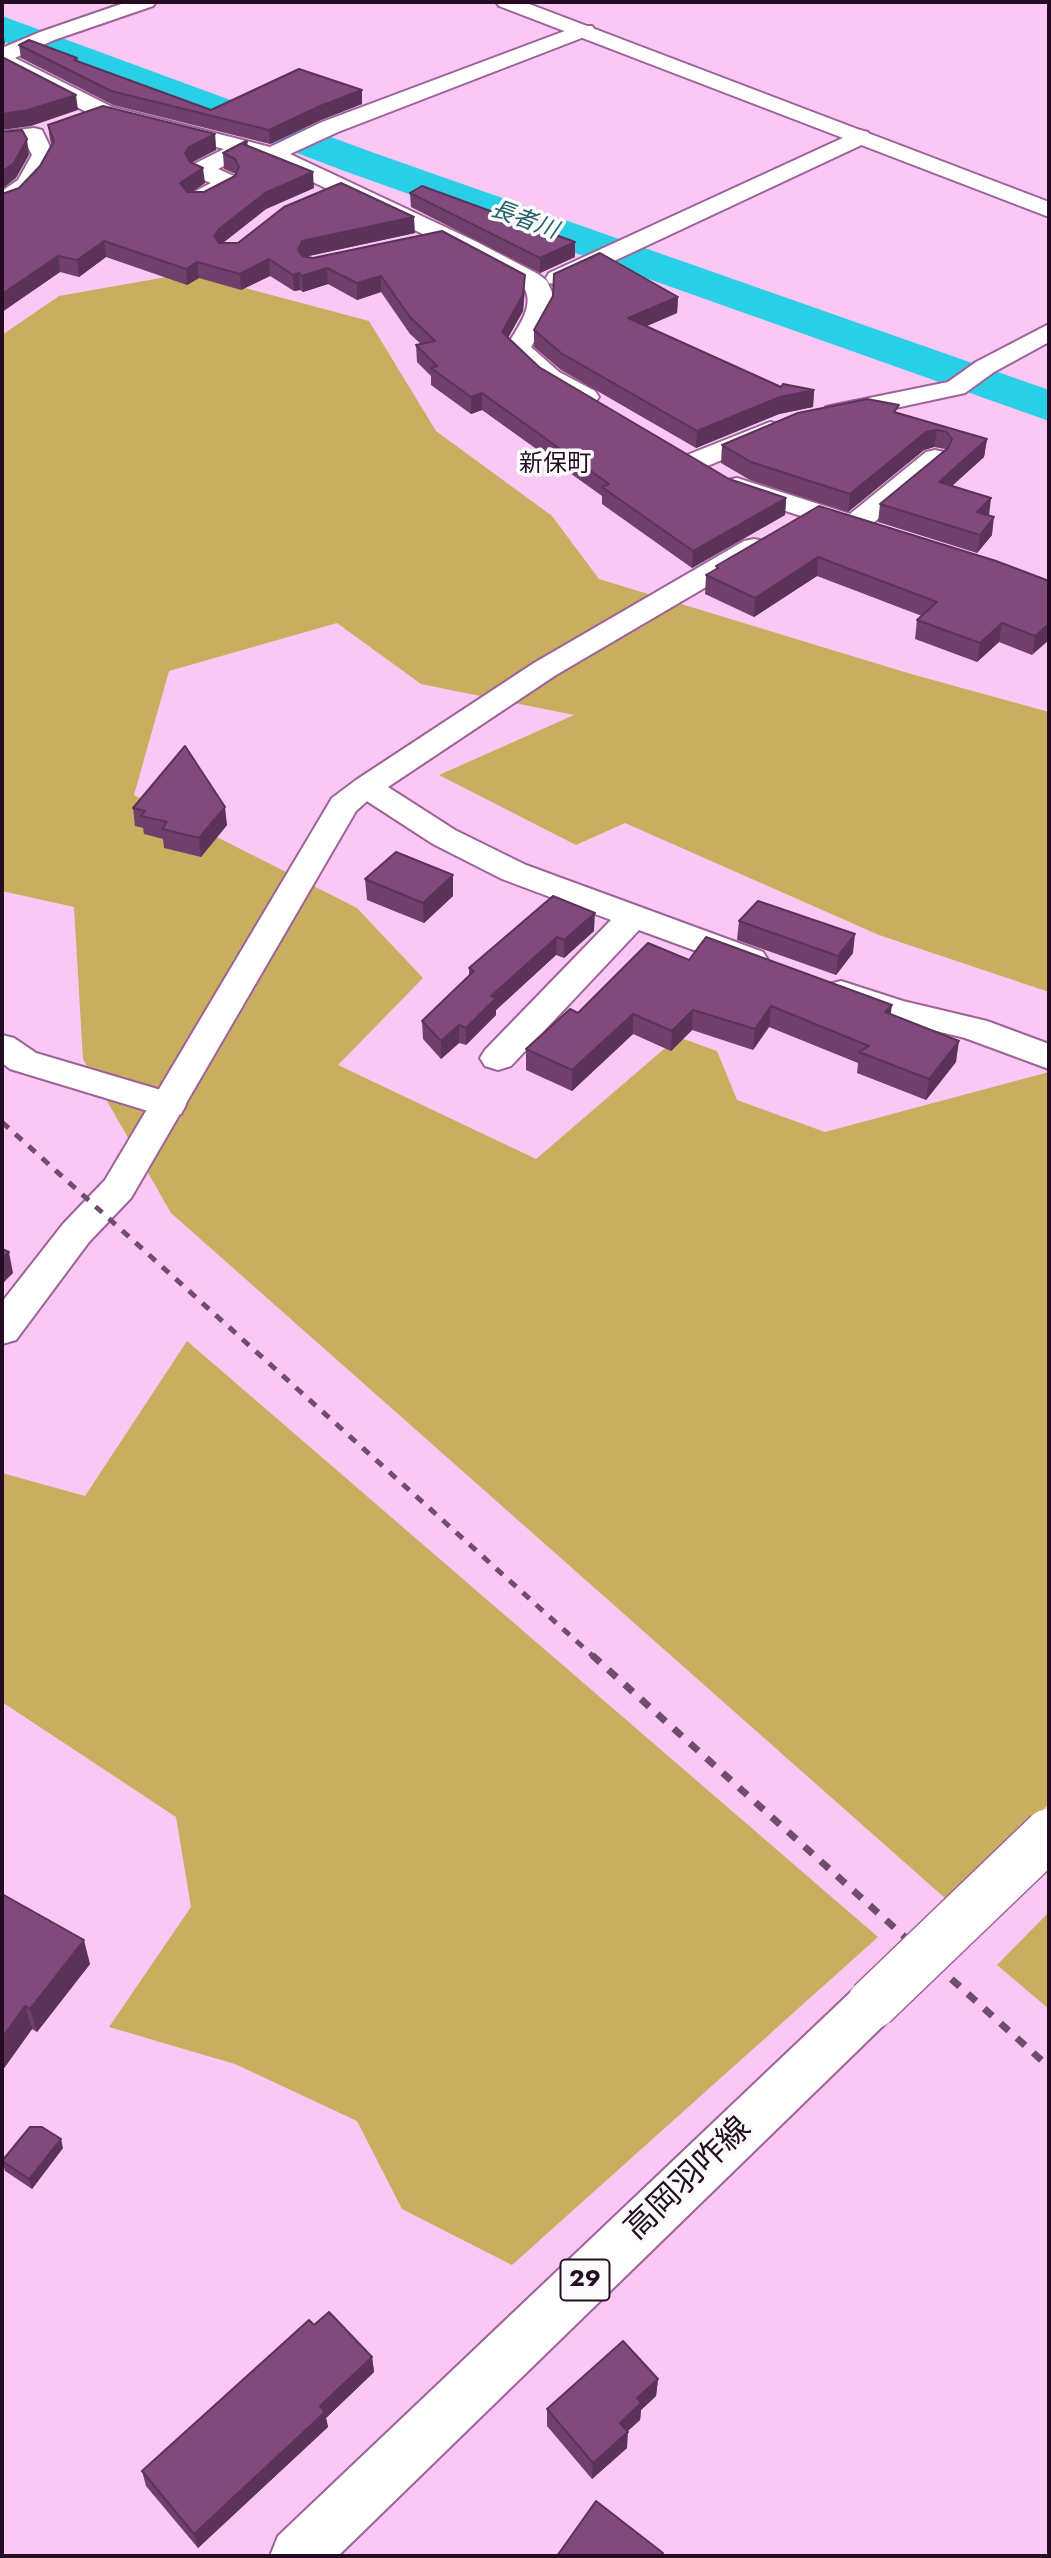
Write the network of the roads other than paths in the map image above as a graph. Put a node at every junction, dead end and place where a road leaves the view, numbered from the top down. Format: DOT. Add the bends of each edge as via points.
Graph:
graph roads {
  1 [pos="146,2"];
  2 [pos="506,2"];
  3 [pos="585,30"];
  4 [pos="7,53"];
  5 [pos="104,112"];
  6 [pos="81,120"];
  7 [pos="58,127"];
  8 [pos="34,135"];
  9 [pos="860,137"];
  10 [pos="2,139"];
  11 [pos="244,147"];
  12 [pos="280,150"];
  13 [pos="196,200"];
  14 [pos="2,202"];
  15 [pos="1049,210"];
  16 [pos="447,236"];
  17 [pos="407,245"];
  18 [pos="538,286"];
  19 [pos="1049,332"];
  20 [pos="610,411"];
  21 [pos="934,458"];
  22 [pos="813,513"];
  23 [pos="854,525"];
  24 [pos="886,536"];
  25 [pos="367,787"];
  26 [pos="633,917"];
  27 [pos="2,1046"];
  28 [pos="1049,1057"];
  29 [pos="498,1058"];
  30 [pos="168,1105"];
  31 [pos="2,1330"];
  32 [pos="1049,1834"];
  33 [pos="298,2556"];
  1 -- 4 [label="street"];
  2 -- 3 [label="street"];
  3 -- 9 [label="street"];
  3 -- 12 [label="street"];
  4 -- 5 [label="street"];
  5 -- 6 [label="street"];
  5 -- 11 [label="street"];
  7 -- 8 [label="street"];
  8 -- 10 [label="street"];
  8 -- 14 [label="street" via="43,155 27,184"];
  9 -- 15 [label="street"];
  9 -- 18 [label="street"];
  11 -- 12 [label="street"];
  11 -- 13 [label="street" via="200,170 227,184"];
  12 -- 16 [label="street" via="331,192"];
  16 -- 17 [label="street"];
  16 -- 18 [label="street"];
  18 -- 20 [label="street" via="542,298 518,348 550,377"];
  19 -- 22 [label="street" via="956,388 802,420 686,456 739,488"];
  21 -- 23 [label="street"];
  22 -- 23 [label="street"];
  22 -- 25 [label="street" via="545,669"];
  23 -- 24 [label="street"];
  25 -- 26 [label="street" via="444,837 514,872"];
  25 -- 30 [label="street" via="343,805"];
  26 -- 28 [label="street" via="895,1010 975,1029"];
  26 -- 29 [label="street"];
  27 -- 30 [label="street" via="23,1061"];
  30 -- 31 [label="street" via="118,1189 76,1233"];
  32 -- 33 [label="street, 高岡羽咋線 / 29, bridge"];
}
